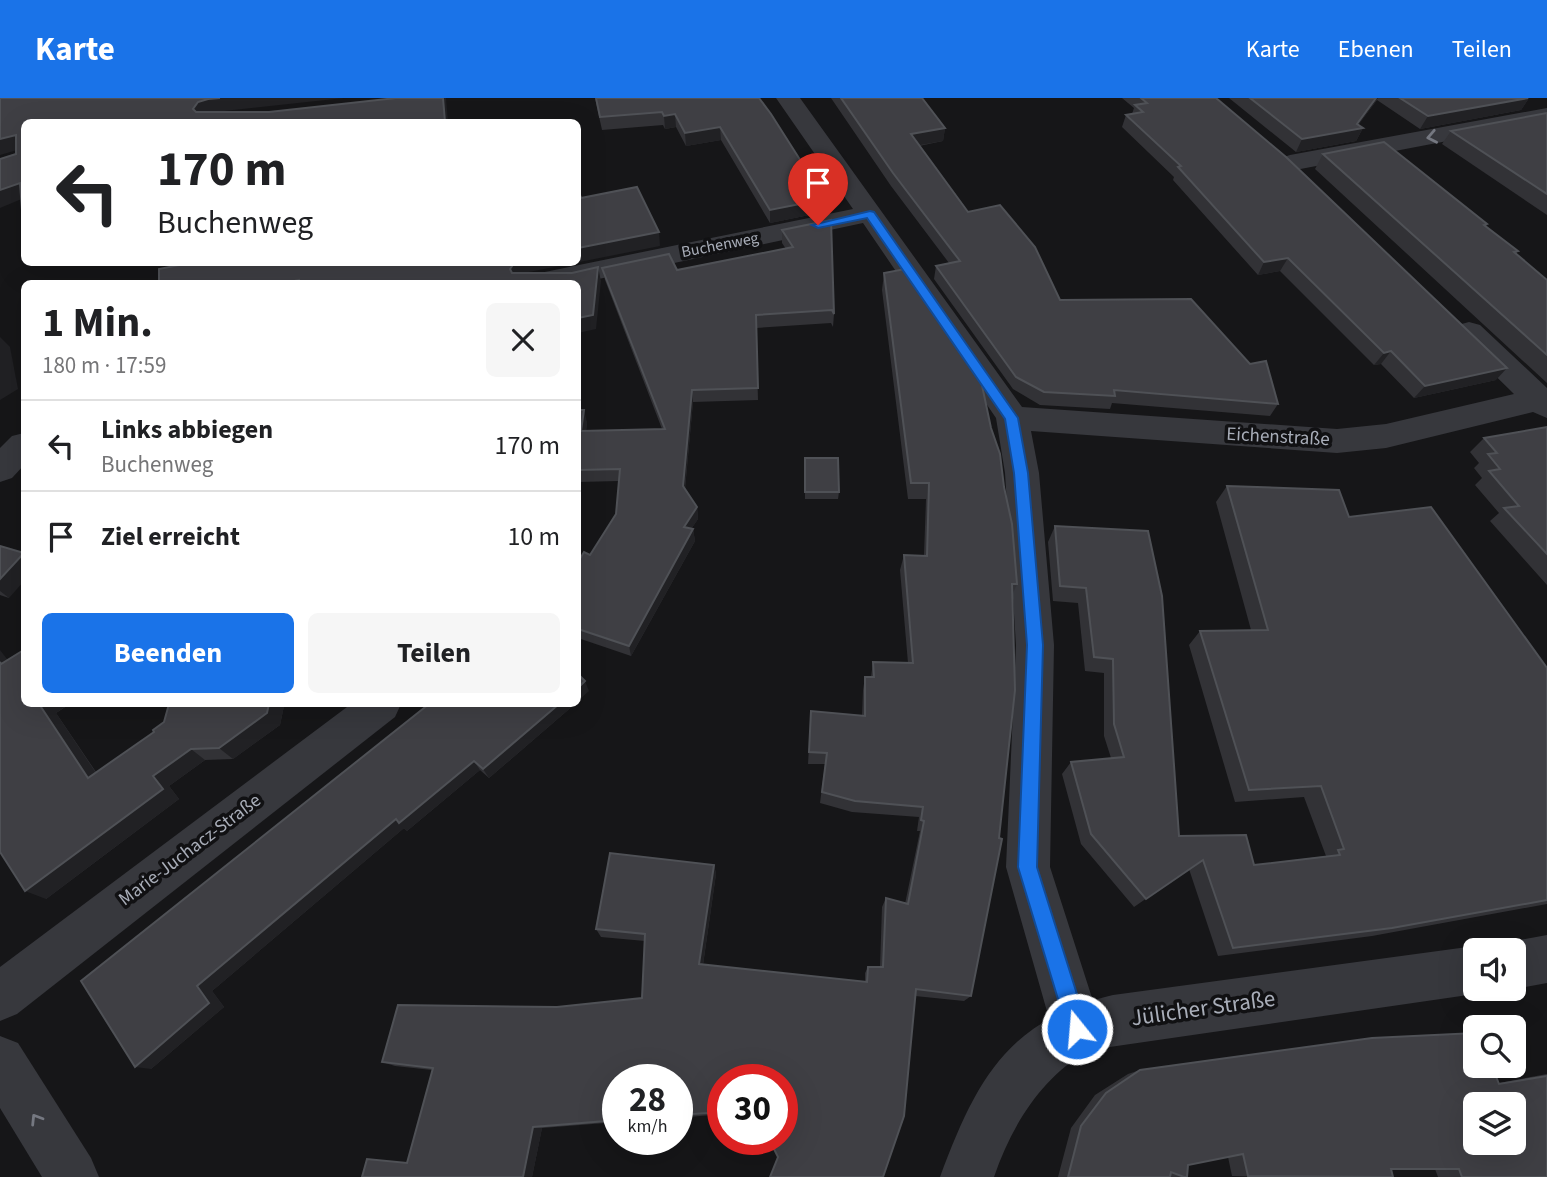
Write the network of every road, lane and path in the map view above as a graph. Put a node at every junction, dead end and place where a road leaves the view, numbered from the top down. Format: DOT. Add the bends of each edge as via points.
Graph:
graph roads {
  1 [pos="788,98"];
  2 [pos="1547,115"];
  3 [pos="1510,122"];
  4 [pos="1538,139"];
  5 [pos="1310,182"];
  6 [pos="870,214"];
  7 [pos="549,280"];
  8 [pos="1450,314"];
  9 [pos="1544,403"];
  10 [pos="1012,418"];
  11 [pos="21,448"];
  12 [pos="0,469"];
  13 [pos="377,707"];
  14 [pos="1547,959"];
  15 [pos="1526,963"];
  16 [pos="1463,972"];
  17 [pos="0,997"];
  18 [pos="1077,1029"];
  19 [pos="0,1061"];
  20 [pos="72,1177"];
  21 [pos="967,1177"];
  1 -- 6 [label="street"];
  2 -- 3 [label="street"];
  3 -- 4 [label="street"];
  3 -- 5 [label="street, one-way" via="1280,155"];
  6 -- 7 [label="street, Buchenweg"];
  6 -- 10 [label="street"];
  8 -- 9 [label="street"];
  9 -- 10 [label="street, Eichenstraße" via="1386,436 1337,441"];
  10 -- 18 [label="street" via="1035,645 1028,867"];
  11 -- 12 [label="street"];
  13 -- 17 [label="street, Marie-Juchacz-Straße"];
  14 -- 15 [label="street"];
  16 -- 18 [label="street, Jülicher Straße" via="1113,1020"];
  18 -- 21 [label="street, Jülicher Straße" via="1030,1061 998,1107"];
  20 -- 19 [label="street, one-way"];
}
